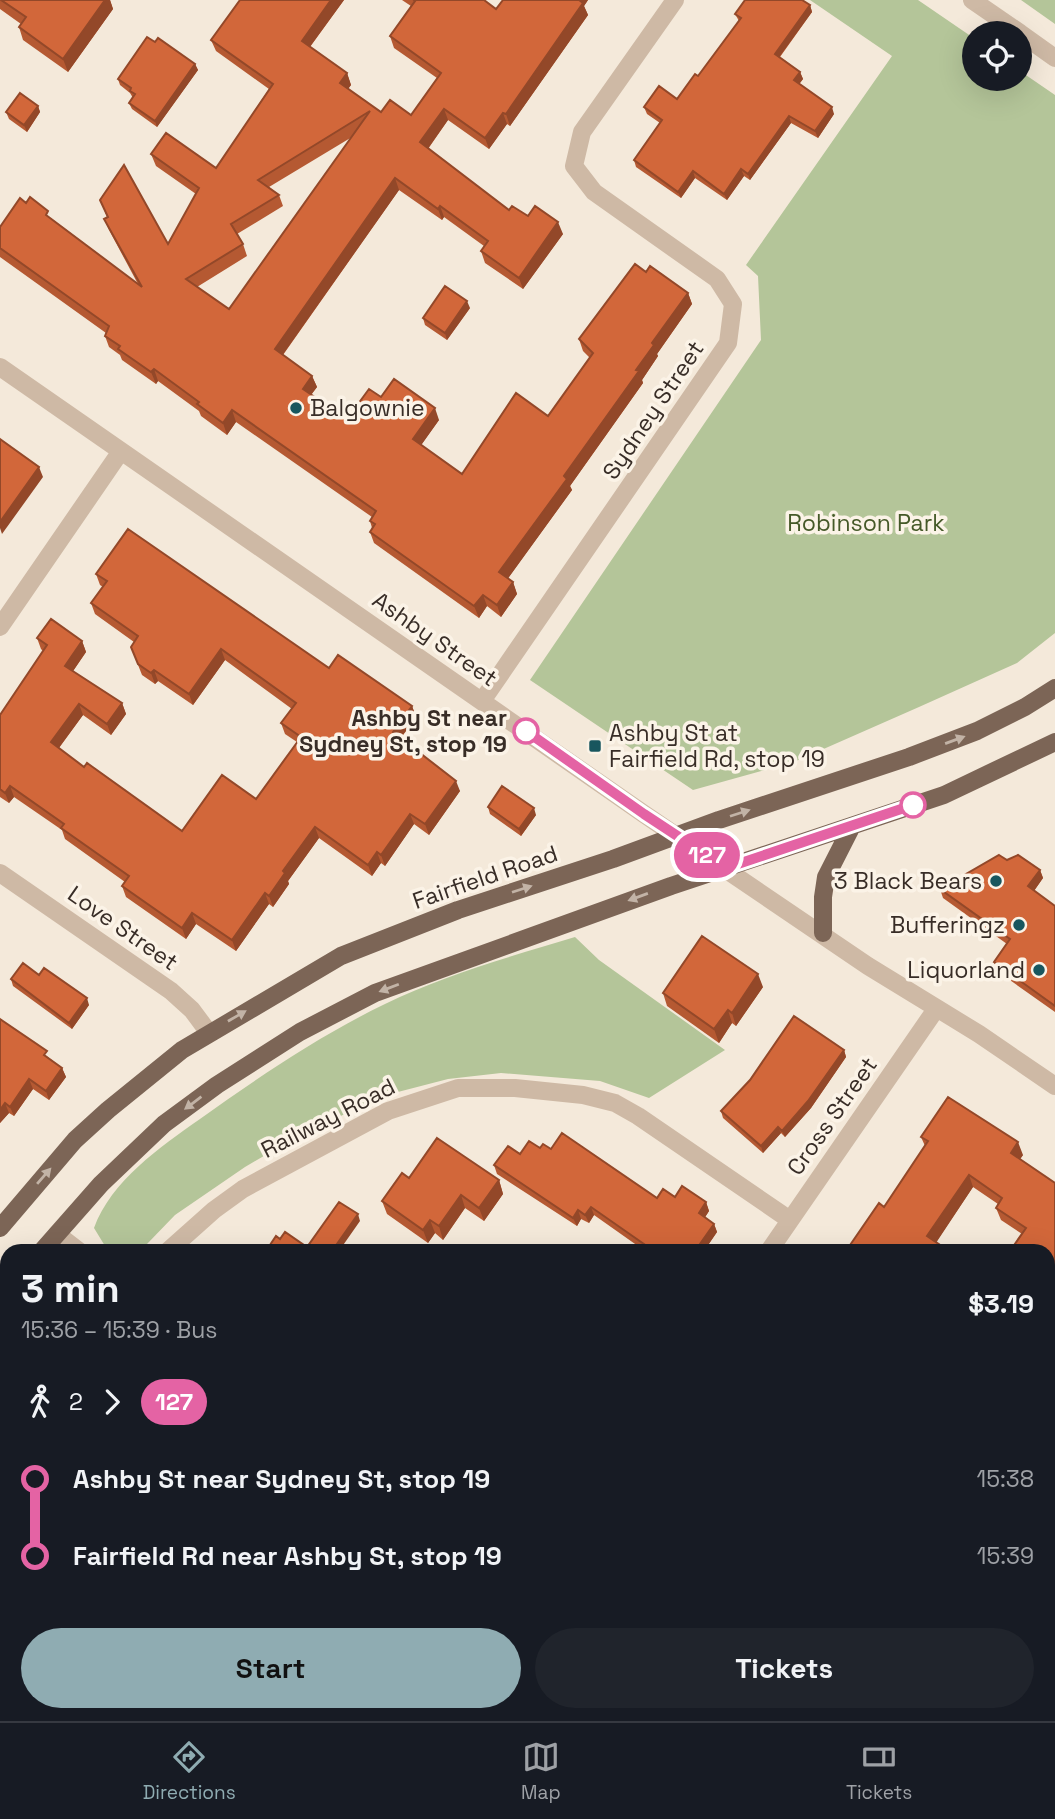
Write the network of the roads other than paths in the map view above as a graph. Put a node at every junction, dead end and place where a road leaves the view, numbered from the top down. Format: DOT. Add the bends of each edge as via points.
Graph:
graph roads {
  1 [pos="676,0"];
  2 [pos="972,0"];
  3 [pos="1003,21"];
  4 [pos="1032,42"];
  5 [pos="1055,58"];
  6 [pos="0,367"];
  7 [pos="121,451"];
  8 [pos="0,627"];
  9 [pos="1055,688"];
  10 [pos="482,701"];
  11 [pos="1055,741"];
  12 [pos="852,826"];
  13 [pos="676,835"];
  14 [pos="726,868"];
  15 [pos="0,873"];
  16 [pos="823,933"];
  17 [pos="936,1009"];
  18 [pos="209,1033"];
  19 [pos="1055,1086"];
  20 [pos="790,1220"];
  21 [pos="0,1228"];
  22 [pos="57,1234"];
  23 [pos="48,1244"];
  24 [pos="70,1244"];
  25 [pos="176,1244"];
  26 [pos="774,1244"];
  1 -- 10 [label="street, Sydney Street" via="582,132 574,166 594,192 717,279 733,304 728,343"];
  2 -- 3 [label="street"];
  4 -- 5 [label="street"];
  6 -- 7 [label="street, Ashby Street"];
  7 -- 8 [label="street"];
  7 -- 10 [label="street, Ashby Street"];
  13 -- 9 [label="main road, Fairfield Road, one-way" via="977,731"];
  10 -- 13 [label="street, Ashby Street"];
  11 -- 12 [label="main road" via="944,795"];
  12 -- 14 [label="main road"];
  12 -- 16 [label="main road" via="826,877"];
  13 -- 14 [label="street, Ashby Street"];
  18 -- 13 [label="main road, Fairfield Road, one-way" via="341,957 458,910"];
  14 -- 16 [label="street, Ashby Street"];
  14 -- 22 [label="main road, one-way" via="375,993 300,1032 164,1124"];
  15 -- 18 [label="street, Love Street" via="171,990"];
  16 -- 17 [label="street, Ashby Street"];
  17 -- 19 [label="street, Ashby Street"];
  17 -- 20 [label="street, Cross Street"];
  21 -- 18 [label="main road, Fairfield Road, one-way" via="75,1140"];
  20 -- 25 [label="street, Railway Road" via="615,1103 583,1095 458,1088 388,1111 243,1189"];
  20 -- 26 [label="street, Cross Street"];
  22 -- 23 [label="main road"];
  22 -- 24 [label="street"];
}
